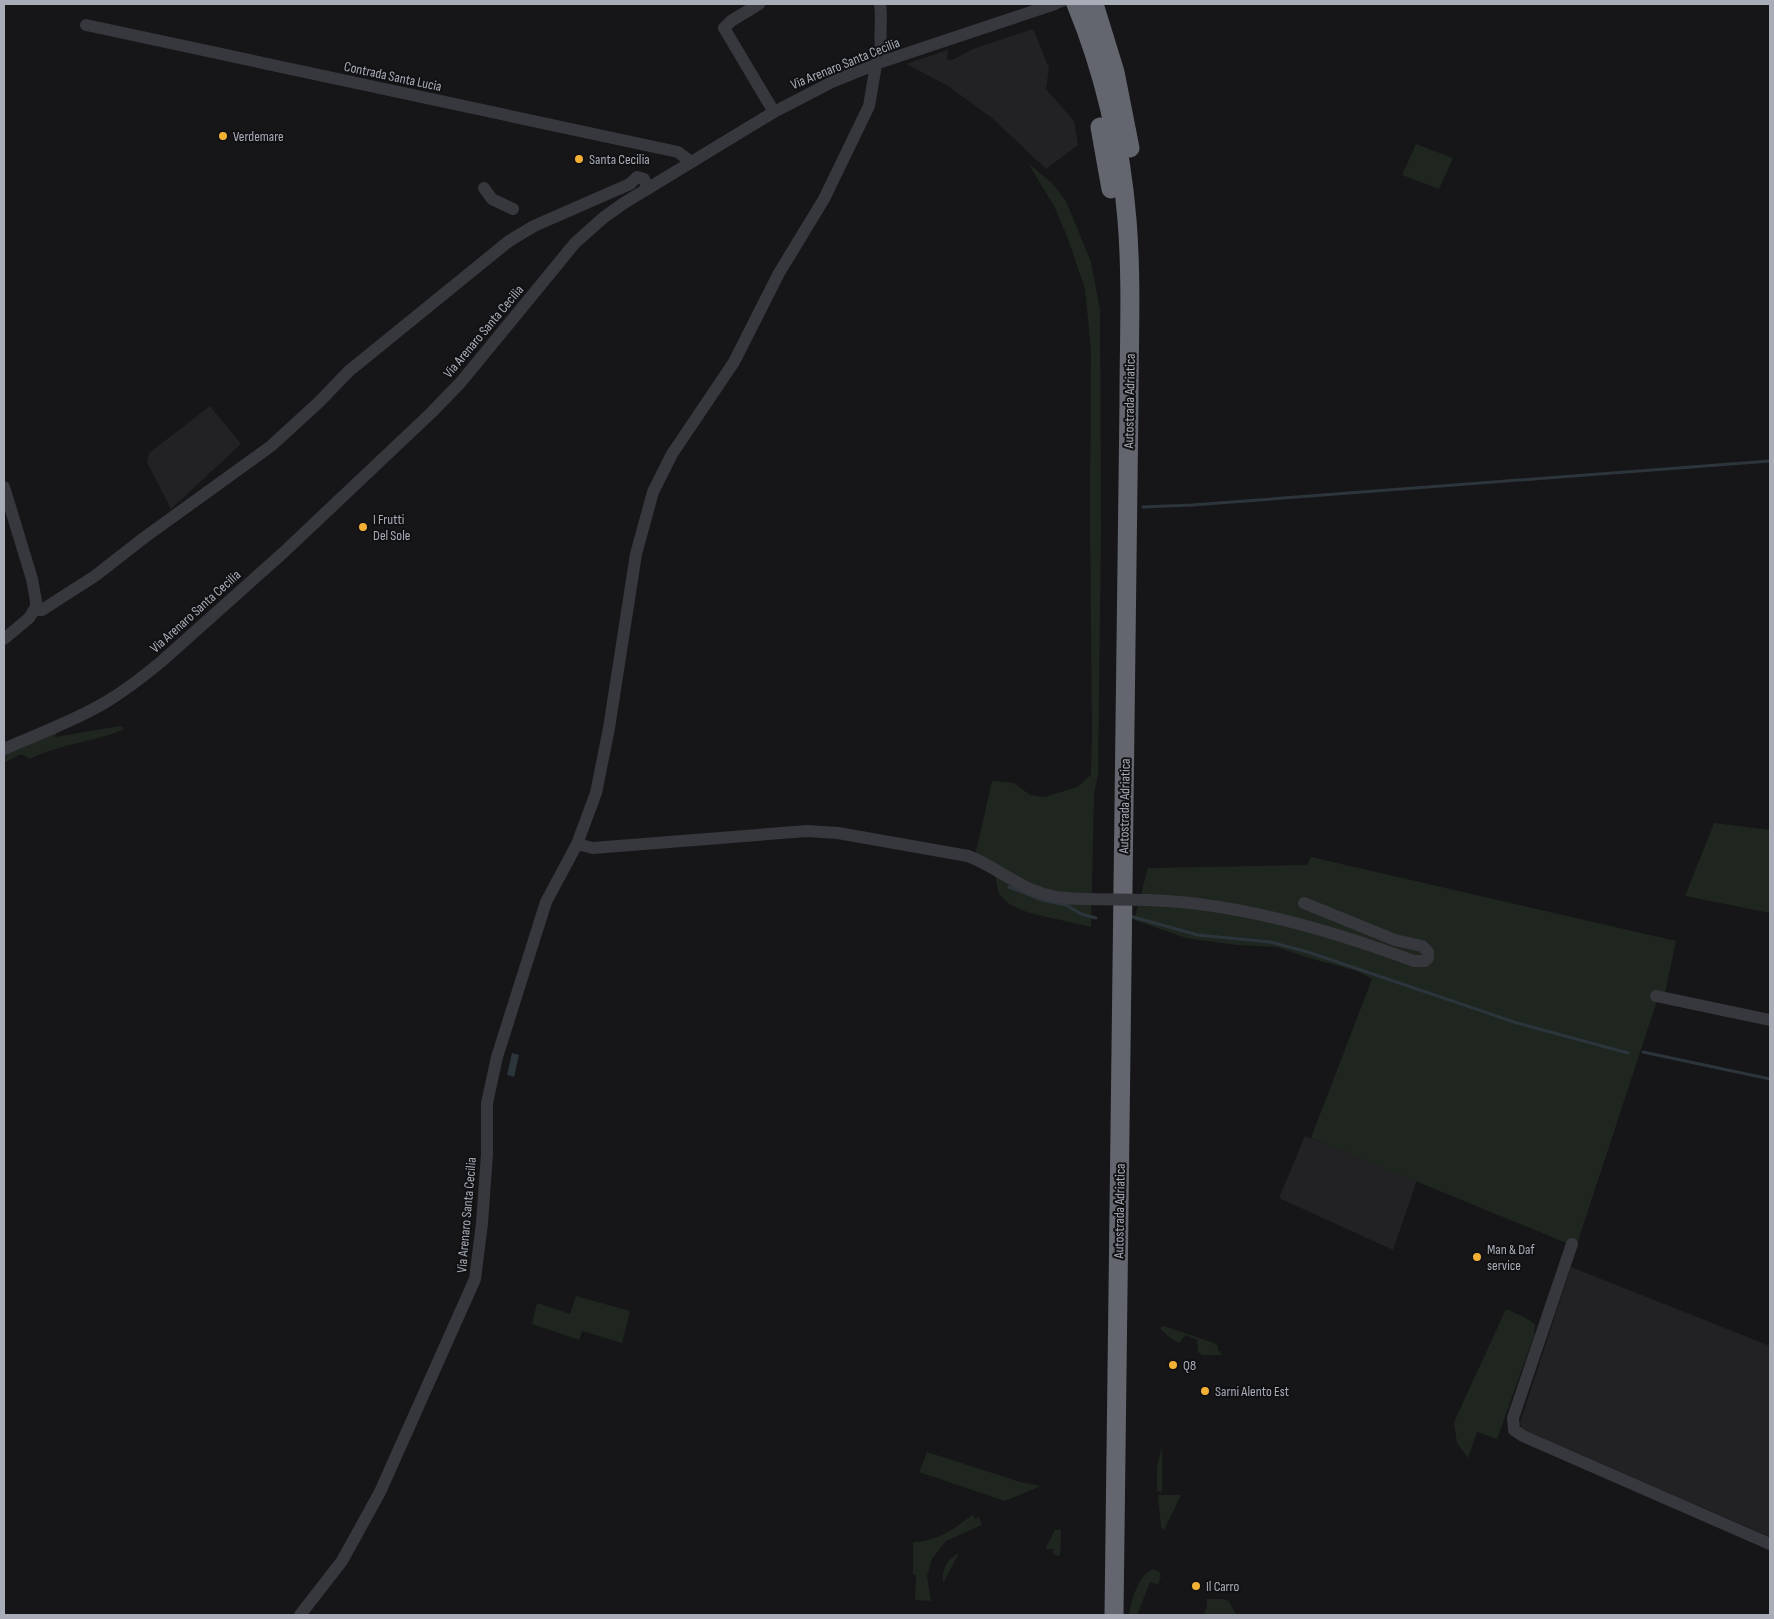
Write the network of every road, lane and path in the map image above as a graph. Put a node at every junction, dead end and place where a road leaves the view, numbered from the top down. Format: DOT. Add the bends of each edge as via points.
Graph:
graph roads {
  1 [pos="759,4"];
  2 [pos="880,4"];
  3 [pos="1094,4"];
  4 [pos="1064,5"];
  5 [pos="86,25"];
  6 [pos="880,63"];
  7 [pos="774,112"];
  8 [pos="691,162"];
  9 [pos="484,188"];
  10 [pos="648,189"];
  11 [pos="513,209"];
  12 [pos="1129,402"];
  13 [pos="4,487"];
  14 [pos="35,610"];
  15 [pos="4,639"];
  16 [pos="4,749"];
  17 [pos="577,844"];
  18 [pos="1304,904"];
  19 [pos="1656,996"];
  20 [pos="1770,1020"];
  21 [pos="1572,1244"];
  22 [pos="1770,1544"];
  23 [pos="300,1615"];
  24 [pos="1101,1615"];
  25 [pos="1114,1615"];
  1 -- 7 [label="street" via="724,28"];
  2 -- 6 [label="street, Via Arenaro Santa Cecilia"];
  3 -- 12 [label="highway" via="1124,113 1138,222 1136,390"];
  4 -- 6 [label="street, Via Arenaro Santa Cecilia" via="1034,10"];
  4 -- 12 [label="highway, Autostrada Adriatica" via="1102,79 1116,139 1129,262"];
  4 -- 24 [label="highway, Autostrada Adriatica" via="1100,128 1113,204 1117,286"];
  5 -- 8 [label="street, Contrada Santa Lucia" via="678,152"];
  6 -- 7 [label="street, Via Arenaro Santa Cecilia" via="832,82"];
  6 -- 17 [label="street, Via Arenaro Santa Cecilia" via="869,106 824,199 779,273 734,362 672,454 653,492 636,554 596,793"];
  7 -- 8 [label="street, Via Arenaro Santa Cecilia"];
  8 -- 10 [label="street, Via Arenaro Santa Cecilia"];
  9 -- 11 [label="street" via="492,199"];
  10 -- 14 [label="street" via="644,179 638,177 630,184 534,226 508,241 350,371 271,446 95,576 42,610"];
  10 -- 16 [label="street, Via Arenaro Santa Cecilia" via="587,231 467,376 284,552 162,661 126,690 86,713"];
  12 -- 25 [label="highway, Autostrada Adriatica"];
  13 -- 14 [label="street" via="32,579"];
  14 -- 15 [label="street" via="24,624"];
  17 -- 18 [label="street, bridge" via="593,848 807,831 838,833 968,856 1030,889 1071,899 1148,900 1216,906 1304,926 1414,960 1425,961 1428,958 1428,952 1422,946 1395,940"];
  17 -- 23 [label="street, Via Arenaro Santa Cecilia" via="546,902 497,1057 488,1103 483,1212 475,1279 380,1492 342,1561"];
  19 -- 20 [label="street"];
  21 -- 22 [label="street" via="1513,1418 1514,1430"];
}
